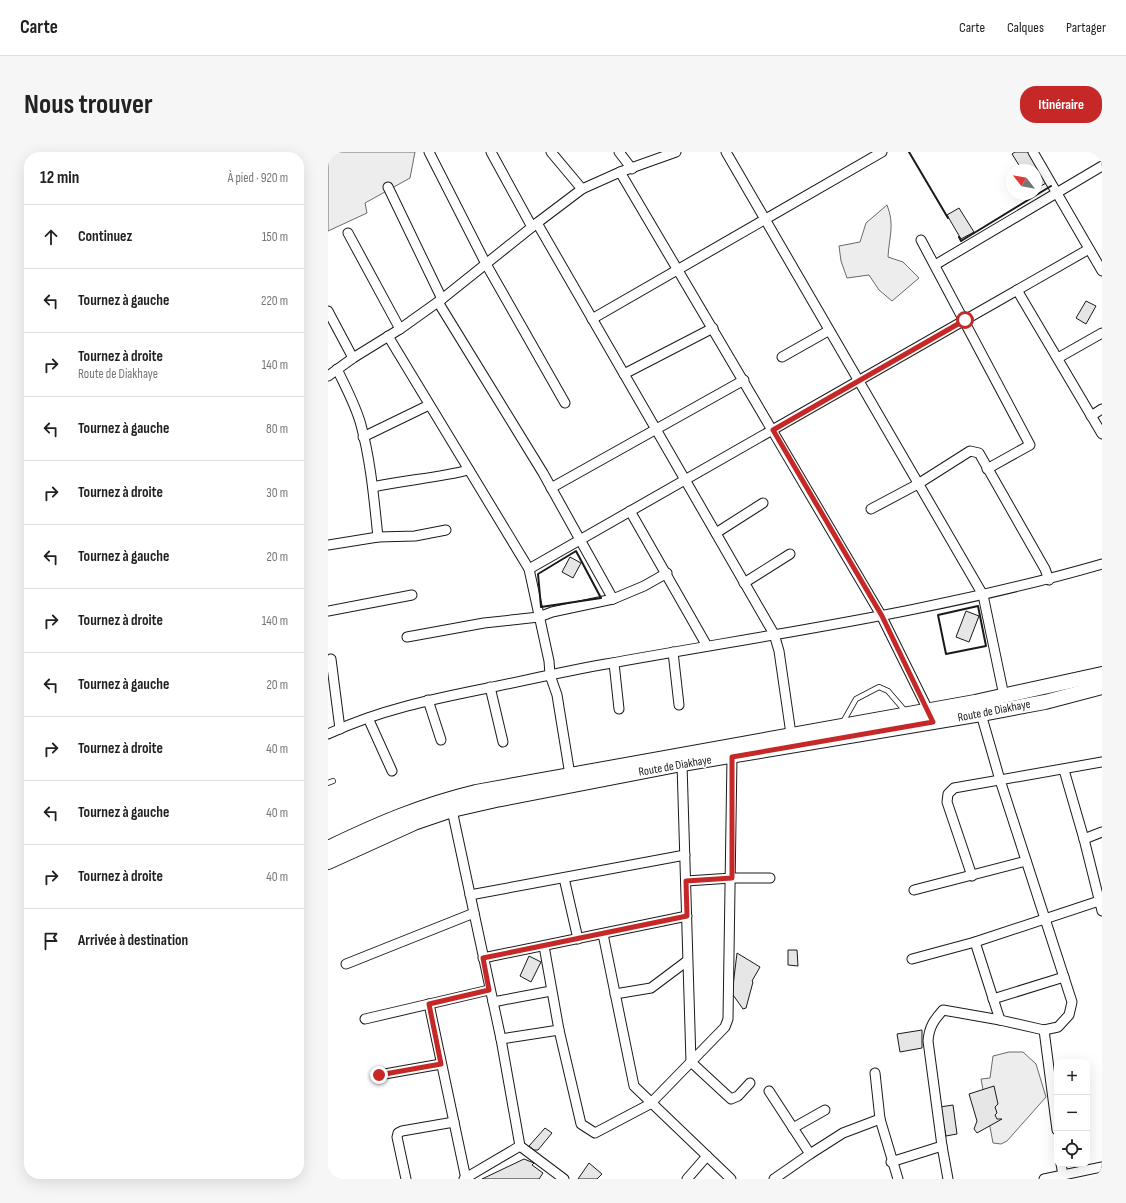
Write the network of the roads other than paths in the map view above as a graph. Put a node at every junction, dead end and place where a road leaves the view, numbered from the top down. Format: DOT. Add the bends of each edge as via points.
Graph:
graph roads {
  1 [pos="429,152"];
  2 [pos="491,152"];
  3 [pos="551,152"];
  4 [pos="618,152"];
  5 [pos="676,152"];
  6 [pos="726,152"];
  7 [pos="882,152"];
  8 [pos="1033,152"];
  9 [pos="1102,166"];
  10 [pos="632,168"];
  11 [pos="620,172"];
  12 [pos="388,187"];
  13 [pos="582,189"];
  14 [pos="1057,193"];
  15 [pos="765,220"];
  16 [pos="534,225"];
  17 [pos="348,233"];
  18 [pos="921,240"];
  19 [pos="1089,249"];
  20 [pos="486,264"];
  21 [pos="935,265"];
  22 [pos="678,270"];
  23 [pos="1102,271"];
  24 [pos="1017,290"];
  25 [pos="440,301"];
  26 [pos="328,311"];
  27 [pos="592,320"];
  28 [pos="965,320"];
  29 [pos="713,328"];
  30 [pos="400,329"];
  31 [pos="828,331"];
  32 [pos="1102,333"];
  33 [pos="388,336"];
  34 [pos="782,357"];
  35 [pos="353,358"];
  36 [pos="1058,358"];
  37 [pos="337,370"];
  38 [pos="624,374"];
  39 [pos="328,376"];
  40 [pos="744,380"];
  41 [pos="857,381"];
  42 [pos="565,403"];
  43 [pos="429,405"];
  44 [pos="1102,409"];
  45 [pos="1091,416"];
  46 [pos="655,429"];
  47 [pos="773,430"];
  48 [pos="1102,434"];
  49 [pos="363,437"];
  50 [pos="987,469"];
  51 [pos="469,470"];
  52 [pos="685,480"];
  53 [pos="918,484"];
  54 [pos="373,487"];
  55 [pos="551,488"];
  56 [pos="763,503"];
  57 [pos="871,509"];
  58 [pos="630,511"];
  59 [pos="446,530"];
  60 [pos="716,533"];
  61 [pos="378,538"];
  62 [pos="581,539"];
  63 [pos="328,545"];
  64 [pos="790,554"];
  65 [pos="1102,564"];
  66 [pos="529,569"];
  67 [pos="667,573"];
  68 [pos="1049,580"];
  69 [pos="744,583"];
  70 [pos="412,595"];
  71 [pos="983,595"];
  72 [pos="613,599"];
  73 [pos="328,611"];
  74 [pos="882,616"];
  75 [pos="539,617"];
  76 [pos="774,634"];
  77 [pos="407,637"];
  78 [pos="707,646"];
  79 [pos="673,652"];
  80 [pos="332,659"];
  81 [pos="614,663"];
  82 [pos="550,674"];
  83 [pos="1102,674"];
  84 [pos="490,687"];
  85 [pos="1102,687"];
  86 [pos="1004,696"];
  87 [pos="428,700"];
  88 [pos="679,705"];
  89 [pos="619,709"];
  90 [pos="908,714"];
  91 [pos="981,714"];
  92 [pos="931,716"];
  93 [pos="368,718"];
  94 [pos="841,726"];
  95 [pos="340,729"];
  96 [pos="328,734"];
  97 [pos="791,734"];
  98 [pos="441,740"];
  99 [pos="502,742"];
  100 [pos="732,757"];
  101 [pos="1102,762"];
  102 [pos="682,764"];
  103 [pos="1064,770"];
  104 [pos="392,771"];
  105 [pos="570,775"];
  106 [pos="1000,780"];
  107 [pos="452,810"];
  108 [pos="1102,832"];
  109 [pos="1084,839"];
  110 [pos="328,848"];
  111 [pos="685,855"];
  112 [pos="1026,861"];
  113 [pos="328,862"];
  114 [pos="972,876"];
  115 [pos="564,878"];
  116 [pos="732,878"];
  117 [pos="770,878"];
  118 [pos="686,881"];
  119 [pos="914,890"];
  120 [pos="470,895"];
  121 [pos="1100,901"];
  122 [pos="1102,911"];
  123 [pos="474,913"];
  124 [pos="687,916"];
  125 [pos="1045,919"];
  126 [pos="603,934"];
  127 [pos="578,939"];
  128 [pos="975,942"];
  129 [pos="544,946"];
  130 [pos="483,958"];
  131 [pos="912,959"];
  132 [pos="687,961"];
  133 [pos="346,964"];
  134 [pos="1064,977"];
  135 [pos="489,990"];
  136 [pos="551,991"];
  137 [pos="615,994"];
  138 [pos="993,999"];
  139 [pos="493,1002"];
  140 [pos="429,1004"];
  141 [pos="365,1019"];
  142 [pos="1000,1020"];
  143 [pos="559,1030"];
  144 [pos="1044,1030"];
  145 [pos="501,1040"];
  146 [pos="691,1062"];
  147 [pos="441,1064"];
  148 [pos="875,1073"];
  149 [pos="379,1075"];
  150 [pos="750,1083"];
  151 [pos="769,1091"];
  152 [pos="650,1104"];
  153 [pos="1054,1107"];
  154 [pos="825,1110"];
  155 [pos="880,1119"];
  156 [pos="454,1122"];
  157 [pos="792,1128"];
  158 [pos="520,1146"];
  159 [pos="942,1146"];
  160 [pos="810,1154"];
  161 [pos="707,1156"];
  162 [pos="892,1162"];
  163 [pos="1062,1167"];
  164 [pos="1102,1167"];
  165 [pos="1063,1175"];
  166 [pos="406,1179"];
  167 [pos="465,1179"];
  168 [pos="564,1179"];
  169 [pos="687,1179"];
  170 [pos="731,1179"];
  171 [pos="774,1179"];
  172 [pos="898,1179"];
  173 [pos="948,1179"];
  174 [pos="1044,1179"];
  1 -- 20 [label="street"];
  2 -- 16 [label="street"];
  3 -- 13 [label="street"];
  4 -- 10 [label="street"];
  5 -- 10 [label="street"];
  6 -- 15 [label="street"];
  7 -- 15 [label="street"];
  8 -- 14 [label="street"];
  9 -- 14 [label="street"];
  10 -- 11 [label="street"];
  11 -- 13 [label="street"];
  11 -- 22 [label="street"];
  12 -- 25 [label="street"];
  13 -- 16 [label="street"];
  14 -- 19 [label="street"];
  14 -- 21 [label="street"];
  15 -- 22 [label="street"];
  15 -- 31 [label="street"];
  16 -- 20 [label="street"];
  16 -- 27 [label="street"];
  17 -- 30 [label="street"];
  18 -- 21 [label="street"];
  19 -- 23 [label="street"];
  19 -- 24 [label="street"];
  20 -- 25 [label="street"];
  20 -- 42 [label="street"];
  21 -- 28 [label="street"];
  22 -- 27 [label="street"];
  22 -- 29 [label="street"];
  24 -- 28 [label="street"];
  24 -- 36 [label="street"];
  25 -- 30 [label="street"];
  25 -- 55 [label="street"];
  26 -- 35 [label="street"];
  27 -- 38 [label="street"];
  28 -- 41 [label="street"];
  28 -- 50 [label="street" via="1030,445"];
  29 -- 38 [label="street"];
  29 -- 40 [label="street"];
  30 -- 33 [label="street"];
  31 -- 34 [label="street"];
  31 -- 41 [label="street"];
  32 -- 36 [label="street"];
  33 -- 35 [label="street"];
  33 -- 43 [label="street"];
  35 -- 37 [label="street"];
  36 -- 45 [label="street"];
  37 -- 39 [label="street"];
  37 -- 49 [label="street" via="355,407"];
  38 -- 46 [label="street"];
  40 -- 46 [label="street"];
  40 -- 47 [label="street"];
  41 -- 47 [label="street"];
  41 -- 53 [label="street"];
  43 -- 49 [label="street"];
  43 -- 51 [label="street"];
  44 -- 45 [label="street"];
  45 -- 48 [label="street"];
  46 -- 52 [label="street"];
  46 -- 55 [label="street"];
  47 -- 52 [label="street"];
  47 -- 74 [label="street"];
  49 -- 54 [label="street"];
  50 -- 53 [label="street" via="979,454 970,451"];
  50 -- 68 [label="street"];
  51 -- 54 [label="street"];
  51 -- 66 [label="street"];
  52 -- 58 [label="street"];
  52 -- 60 [label="street"];
  53 -- 57 [label="street"];
  53 -- 71 [label="street"];
  54 -- 61 [label="street"];
  55 -- 62 [label="street"];
  56 -- 60 [label="street"];
  58 -- 62 [label="street"];
  58 -- 67 [label="street"];
  59 -- 61 [label="street" via="416,536"];
  60 -- 69 [label="street"];
  61 -- 63 [label="street"];
  62 -- 66 [label="street"];
  62 -- 72 [label="street"];
  64 -- 69 [label="street"];
  65 -- 68 [label="street"];
  66 -- 75 [label="street"];
  67 -- 72 [label="street"];
  67 -- 78 [label="street"];
  68 -- 71 [label="street"];
  69 -- 76 [label="street"];
  70 -- 73 [label="street"];
  71 -- 74 [label="street"];
  71 -- 86 [label="street"];
  72 -- 75 [label="street"];
  74 -- 76 [label="street"];
  74 -- 92 [label="street"];
  75 -- 77 [label="street" via="484,623"];
  75 -- 82 [label="street"];
  76 -- 78 [label="street"];
  76 -- 97 [label="street" via="779,651"];
  78 -- 79 [label="street"];
  79 -- 81 [label="street"];
  79 -- 88 [label="street"];
  80 -- 95 [label="street"];
  81 -- 82 [label="street"];
  81 -- 89 [label="street"];
  82 -- 84 [label="street"];
  82 -- 105 [label="street" via="557,695"];
  83 -- 86 [label="main road, Route de Diakhaye"];
  84 -- 87 [label="street"];
  84 -- 99 [label="street"];
  85 -- 91 [label="main road, Route de Diakhaye" via="1045,702"];
  86 -- 92 [label="main road, Route de Diakhaye"];
  87 -- 93 [label="street"];
  87 -- 98 [label="street"];
  90 -- 92 [label="main road, Route de Diakhaye"];
  90 -- 94 [label="main road, Route de Diakhaye"];
  90 -- 94 [label="lane" via="888,691 879,687 856,699"];
  91 -- 92 [label="main road, Route de Diakhaye"];
  91 -- 106 [label="street"];
  92 -- 100 [label="main road, Route de Diakhaye"];
  93 -- 95 [label="street"];
  93 -- 104 [label="street"];
  94 -- 97 [label="main road, Route de Diakhaye"];
  95 -- 96 [label="street"];
  97 -- 105 [label="main road, Route de Diakhaye"];
  100 -- 102 [label="main road, Route de Diakhaye"];
  100 -- 116 [label="street"];
  101 -- 103 [label="street"];
  102 -- 107 [label="main road, Route de Diakhaye"];
  102 -- 111 [label="street"];
  103 -- 106 [label="street"];
  103 -- 109 [label="street"];
  105 -- 110 [label="main road, Route de Diakhaye" via="476,792 424,806"];
  106 -- 112 [label="street"];
  106 -- 114 [label="street" via="954,788 948,794 947,802"];
  107 -- 113 [label="main road, Route de Diakhaye" via="414,823"];
  107 -- 120 [label="street"];
  108 -- 109 [label="street"];
  109 -- 121 [label="street"];
  111 -- 115 [label="street"];
  111 -- 118 [label="street"];
  112 -- 114 [label="street"];
  112 -- 125 [label="street"];
  114 -- 119 [label="street"];
  115 -- 120 [label="street"];
  115 -- 127 [label="street"];
  116 -- 117 [label="street"];
  116 -- 118 [label="street"];
  116 -- 146 [label="street" via="728,1020 725,1027"];
  118 -- 124 [label="street"];
  120 -- 123 [label="street"];
  121 -- 122 [label="street"];
  121 -- 125 [label="street"];
  123 -- 130 [label="street"];
  123 -- 133 [label="street"];
  124 -- 126 [label="street"];
  124 -- 132 [label="street"];
  125 -- 128 [label="street"];
  125 -- 134 [label="street"];
  126 -- 127 [label="street"];
  126 -- 137 [label="street"];
  127 -- 129 [label="street"];
  128 -- 131 [label="street"];
  128 -- 138 [label="street"];
  129 -- 130 [label="street"];
  129 -- 136 [label="street"];
  130 -- 135 [label="street"];
  132 -- 137 [label="street" via="651,988"];
  132 -- 146 [label="street"];
  134 -- 138 [label="street"];
  134 -- 144 [label="street" via="1072,1002 1069,1015 1058,1027"];
  135 -- 139 [label="street"];
  135 -- 140 [label="street"];
  136 -- 139 [label="street"];
  136 -- 143 [label="street"];
  137 -- 152 [label="street" via="634,1086"];
  138 -- 142 [label="street"];
  139 -- 145 [label="street"];
  140 -- 141 [label="street"];
  140 -- 147 [label="street"];
  142 -- 144 [label="street"];
  142 -- 159 [label="street" via="943,1010 932,1022 928,1041"];
  143 -- 145 [label="street"];
  143 -- 152 [label="street" via="581,1124 588,1130 595,1133"];
  144 -- 153 [label="street"];
  145 -- 158 [label="street"];
  146 -- 150 [label="street" via="731,1099 738,1096"];
  146 -- 152 [label="street"];
  147 -- 149 [label="street"];
  147 -- 156 [label="street"];
  148 -- 155 [label="street"];
  151 -- 157 [label="street"];
  152 -- 161 [label="street"];
  154 -- 157 [label="street"];
  155 -- 160 [label="street" via="843,1133"];
  155 -- 162 [label="street"];
  156 -- 166 [label="street" via="402,1130 398,1133 396,1137"];
  156 -- 167 [label="street"];
  157 -- 160 [label="street"];
  158 -- 167 [label="street"];
  158 -- 168 [label="street"];
  159 -- 162 [label="street"];
  159 -- 173 [label="street"];
  160 -- 171 [label="street"];
  161 -- 169 [label="street"];
  161 -- 170 [label="street"];
  162 -- 172 [label="street"];
  163 -- 165 [label="street"];
  164 -- 165 [label="street"];
  165 -- 174 [label="street"];
}
